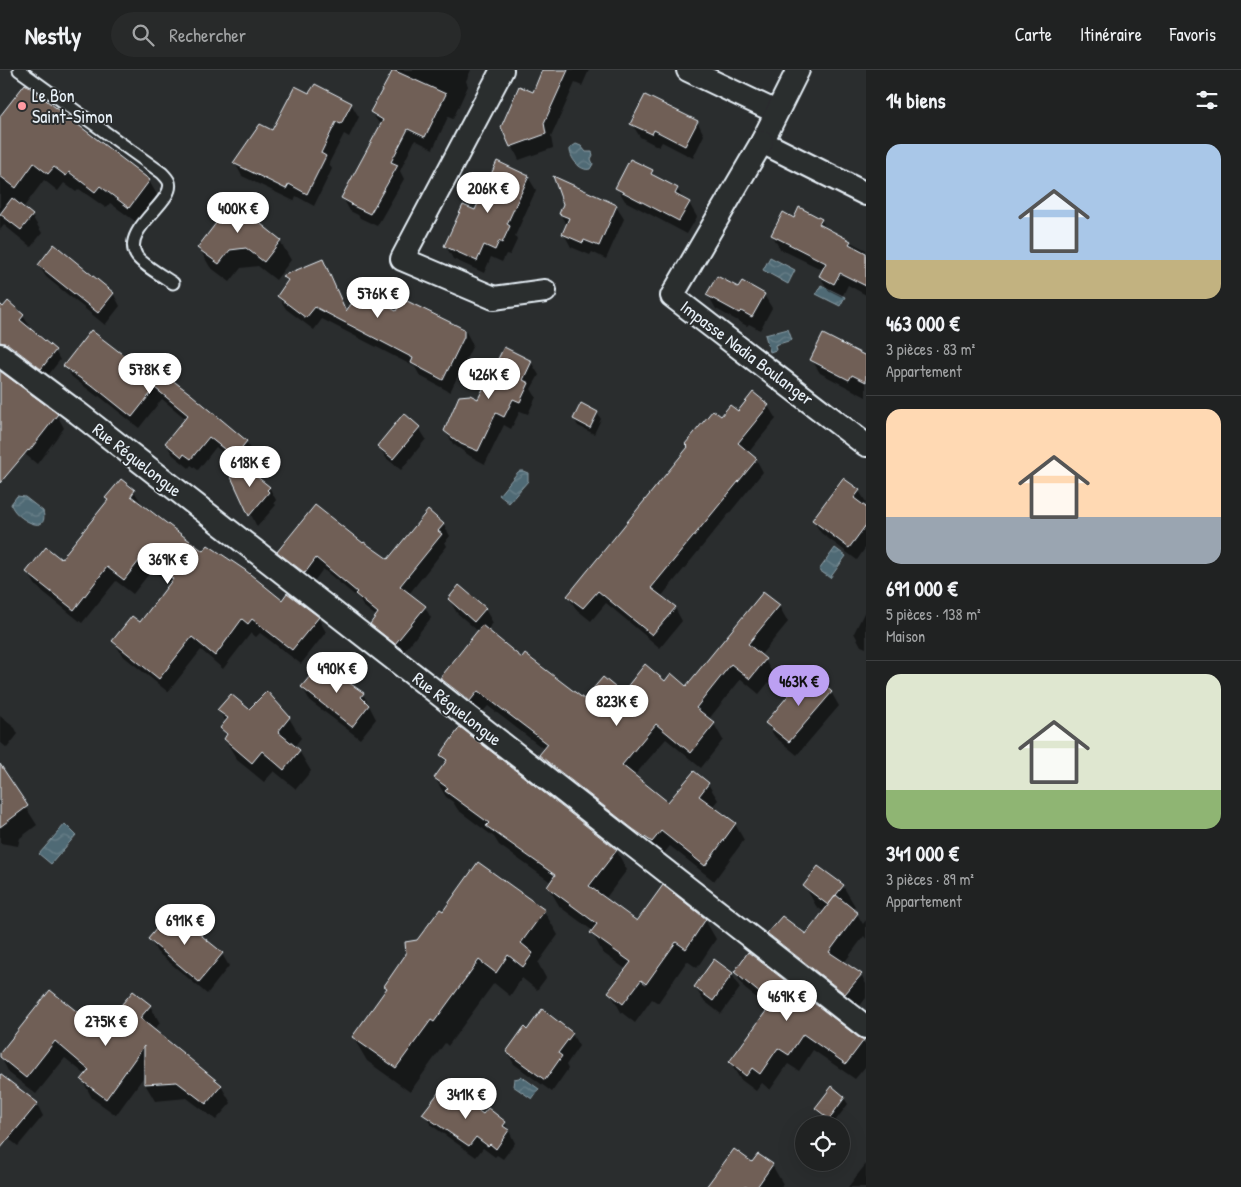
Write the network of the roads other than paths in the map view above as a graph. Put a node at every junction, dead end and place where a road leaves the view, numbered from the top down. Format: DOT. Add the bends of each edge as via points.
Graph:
graph roads {
  1 [pos="19,70"];
  2 [pos="502,70"];
  3 [pos="688,70"];
  4 [pos="798,70"];
  5 [pos="776,112"];
  6 [pos="762,142"];
  7 [pos="866,194"];
  8 [pos="173,283"];
  9 [pos="545,291"];
  10 [pos="0,355"];
  11 [pos="866,445"];
  12 [pos="866,1027"];
  1 -- 8 [label="lane" via="162,173 169,182 169,190 133,242 137,258"];
  2 -- 9 [label="street" via="402,259 494,298"];
  3 -- 5 [label="street"];
  4 -- 5 [label="street"];
  5 -- 6 [label="street"];
  6 -- 7 [label="street"];
  6 -- 11 [label="street, Impasse Nadia Boulanger" via="672,296"];
  10 -- 12 [label="street, Rue Réguelongue"];
}
